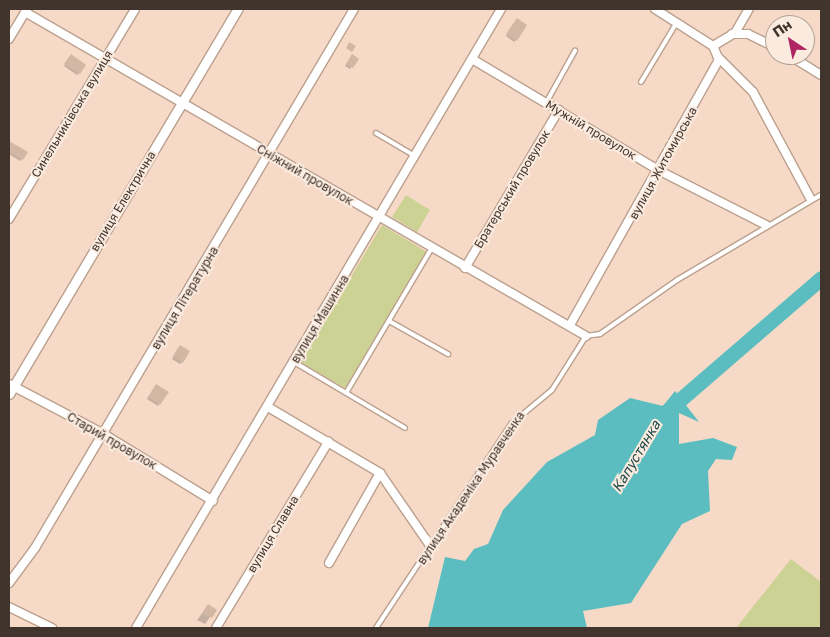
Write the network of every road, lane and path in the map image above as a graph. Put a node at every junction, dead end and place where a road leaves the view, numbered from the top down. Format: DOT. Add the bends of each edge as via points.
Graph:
graph roads {
  1 [pos="136,9"];
  2 [pos="238,9"];
  3 [pos="354,9"];
  4 [pos="501,9"];
  5 [pos="655,9"];
  6 [pos="749,9"];
  7 [pos="26,10"];
  8 [pos="677,22"];
  9 [pos="734,33"];
  10 [pos="9,39"];
  11 [pos="765,44"];
  12 [pos="713,46"];
  13 [pos="575,51"];
  14 [pos="106,57"];
  15 [pos="472,59"];
  16 [pos="719,60"];
  17 [pos="805,65"];
  18 [pos="821,75"];
  19 [pos="641,82"];
  20 [pos="546,103"];
  21 [pos="181,104"];
  22 [pos="559,110"];
  23 [pos="376,134"];
  24 [pos="272,155"];
  25 [pos="415,156"];
  26 [pos="660,171"];
  27 [pos="821,195"];
  28 [pos="810,198"];
  29 [pos="380,218"];
  30 [pos="9,219"];
  31 [pos="766,226"];
  32 [pos="431,250"];
  33 [pos="465,268"];
  34 [pos="389,321"];
  35 [pos="570,325"];
  36 [pos="586,336"];
  37 [pos="448,354"];
  38 [pos="294,362"];
  39 [pos="10,388"];
  40 [pos="346,392"];
  41 [pos="268,407"];
  42 [pos="406,428"];
  43 [pos="102,433"];
  44 [pos="329,441"];
  45 [pos="380,474"];
  46 [pos="213,501"];
  47 [pos="431,547"];
  48 [pos="329,563"];
  49 [pos="9,583"];
  50 [pos="9,607"];
  51 [pos="52,628"];
  52 [pos="136,628"];
  53 [pos="216,628"];
  54 [pos="376,628"];
  1 -- 14 [label="street, Синельниківська вулиця"];
  2 -- 21 [label="street, вулиця Електрична"];
  3 -- 24 [label="street, вулиця Літературна"];
  4 -- 15 [label="street, вулиця Машинна"];
  5 -- 8 [label="street"];
  6 -- 9 [label="street"];
  7 -- 10 [label="street"];
  7 -- 14 [label="street, Сніжний провулок"];
  8 -- 12 [label="street"];
  8 -- 19 [label="lane"];
  9 -- 11 [label="street"];
  9 -- 12 [label="street"];
  12 -- 16 [label="street"];
  13 -- 20 [label="lane"];
  14 -- 21 [label="street, Сніжний провулок"];
  14 -- 30 [label="street, Синельниківська вулиця"];
  15 -- 20 [label="street, Мужній провулок"];
  15 -- 25 [label="street, вулиця Машинна"];
  16 -- 26 [label="street, вулиця Житомирська"];
  16 -- 28 [label="street" via="752,92"];
  17 -- 18 [label="street"];
  20 -- 22 [label="street, Мужній провулок"];
  21 -- 24 [label="street, Сніжний провулок"];
  21 -- 39 [label="street, вулиця Електрична"];
  22 -- 26 [label="street, Мужній провулок"];
  22 -- 33 [label="street, Братерський провулок"];
  23 -- 25 [label="lane"];
  24 -- 29 [label="street, Сніжний провулок"];
  24 -- 43 [label="street, вулиця Літературна"];
  25 -- 29 [label="street, вулиця Машинна"];
  26 -- 31 [label="street, Мужній провулок"];
  26 -- 35 [label="street, вулиця Житомирська"];
  27 -- 28 [label="lane"];
  28 -- 31 [label="lane"];
  29 -- 32 [label="street, Сніжний провулок"];
  29 -- 38 [label="street, вулиця Машинна"];
  31 -- 36 [label="lane" via="656,293 600,334"];
  32 -- 33 [label="street, Сніжний провулок"];
  32 -- 34 [label="lane"];
  33 -- 35 [label="street, Сніжний провулок"];
  34 -- 37 [label="lane"];
  34 -- 40 [label="lane"];
  35 -- 36 [label="street, Сніжний провулок"];
  36 -- 47 [label="lane, вулиця Академіка Муравченка" via="552,390 512,424"];
  38 -- 40 [label="lane"];
  38 -- 41 [label="street, вулиця Машинна"];
  39 -- 43 [label="street, Старий провулок"];
  40 -- 42 [label="lane"];
  41 -- 44 [label="street"];
  41 -- 46 [label="street, вулиця Машинна"];
  43 -- 46 [label="street, Старий провулок"];
  43 -- 49 [label="street, вулиця Літературна" via="35,548"];
  44 -- 45 [label="street"];
  44 -- 53 [label="street, вулиця Славна"];
  45 -- 47 [label="street"];
  45 -- 48 [label="street"];
  46 -- 52 [label="street, вулиця Машинна"];
  47 -- 54 [label="lane, вулиця Академіка Муравченка"];
  50 -- 51 [label="street"];
}
